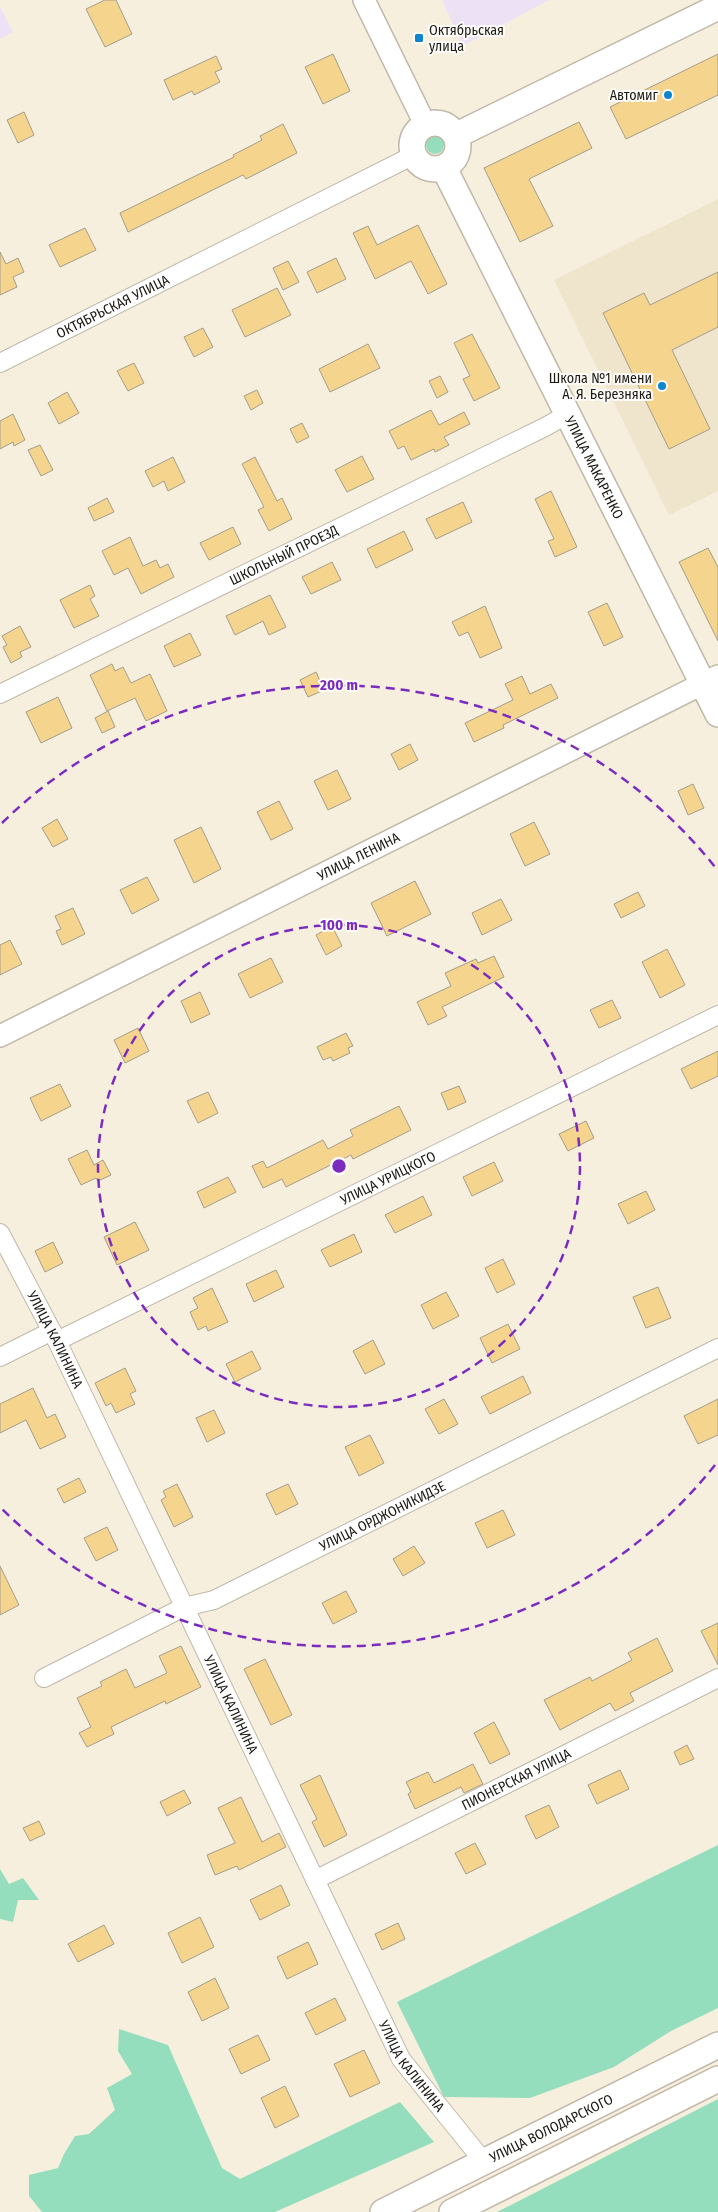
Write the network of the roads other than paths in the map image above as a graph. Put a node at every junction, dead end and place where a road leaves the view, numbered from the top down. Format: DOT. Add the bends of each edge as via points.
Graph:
graph roads {
  1 [pos="364,0"];
  2 [pos="718,7"];
  3 [pos="425,124"];
  4 [pos="457,135"];
  5 [pos="414,155"];
  6 [pos="444,168"];
  7 [pos="0,363"];
  8 [pos="568,414"];
  9 [pos="710,680"];
  10 [pos="0,694"];
  11 [pos="718,714"];
  12 [pos="718,1015"];
  13 [pos="0,1036"];
  14 [pos="0,1232"];
  15 [pos="54,1336"];
  16 [pos="718,1348"];
  17 [pos="0,1356"];
  18 [pos="184,1607"];
  19 [pos="44,1678"];
  20 [pos="718,1678"];
  21 [pos="315,1880"];
  22 [pos="718,2045"];
  23 [pos="718,2079"];
  24 [pos="484,2162"];
  25 [pos="383,2212"];
  26 [pos="452,2212"];
  1 -- 3 [label="street"];
  2 -- 4 [label="main road"];
  3 -- 4 [label="main road" via="443,123"];
  3 -- 5 [label="main road" via="413,138"];
  4 -- 6 [label="main road" via="458,154"];
  5 -- 6 [label="main road" via="426,167"];
  5 -- 7 [label="street, ОКТЯБРЬСКАЯ УЛИЦА"];
  6 -- 8 [label="main road, УЛИЦА МАКАРЕНКО"];
  8 -- 9 [label="main road, УЛИЦА МАКАРЕНКО"];
  8 -- 10 [label="street, ШКОЛЬНЫЙ ПРОЕЗД"];
  9 -- 11 [label="main road, УЛИЦА МАКАРЕНКО"];
  9 -- 13 [label="street, УЛИЦА ЛЕНИНА"];
  12 -- 15 [label="street, УЛИЦА УРИЦКОГО"];
  14 -- 15 [label="street, УЛИЦА КАЛИНИНА"];
  15 -- 17 [label="street, УЛИЦА УРИЦКОГО"];
  15 -- 18 [label="street, УЛИЦА КАЛИНИНА"];
  16 -- 18 [label="street, УЛИЦА ОРДЖОНИКИДЗЕ" via="214,1600"];
  18 -- 19 [label="street, УЛИЦА ОРДЖОНИКИДЗЕ"];
  18 -- 21 [label="street, УЛИЦА КАЛИНИНА"];
  20 -- 21 [label="street, ПИОНЕРСКАЯ УЛИЦА"];
  21 -- 24 [label="street, УЛИЦА КАЛИНИНА" via="401,2059"];
  22 -- 24 [label="main road, УЛИЦА ВОЛОДАРСКОГО"];
  23 -- 26 [label="main road"];
  24 -- 25 [label="main road, УЛИЦА ВОЛОДАРСКОГО"];
}
